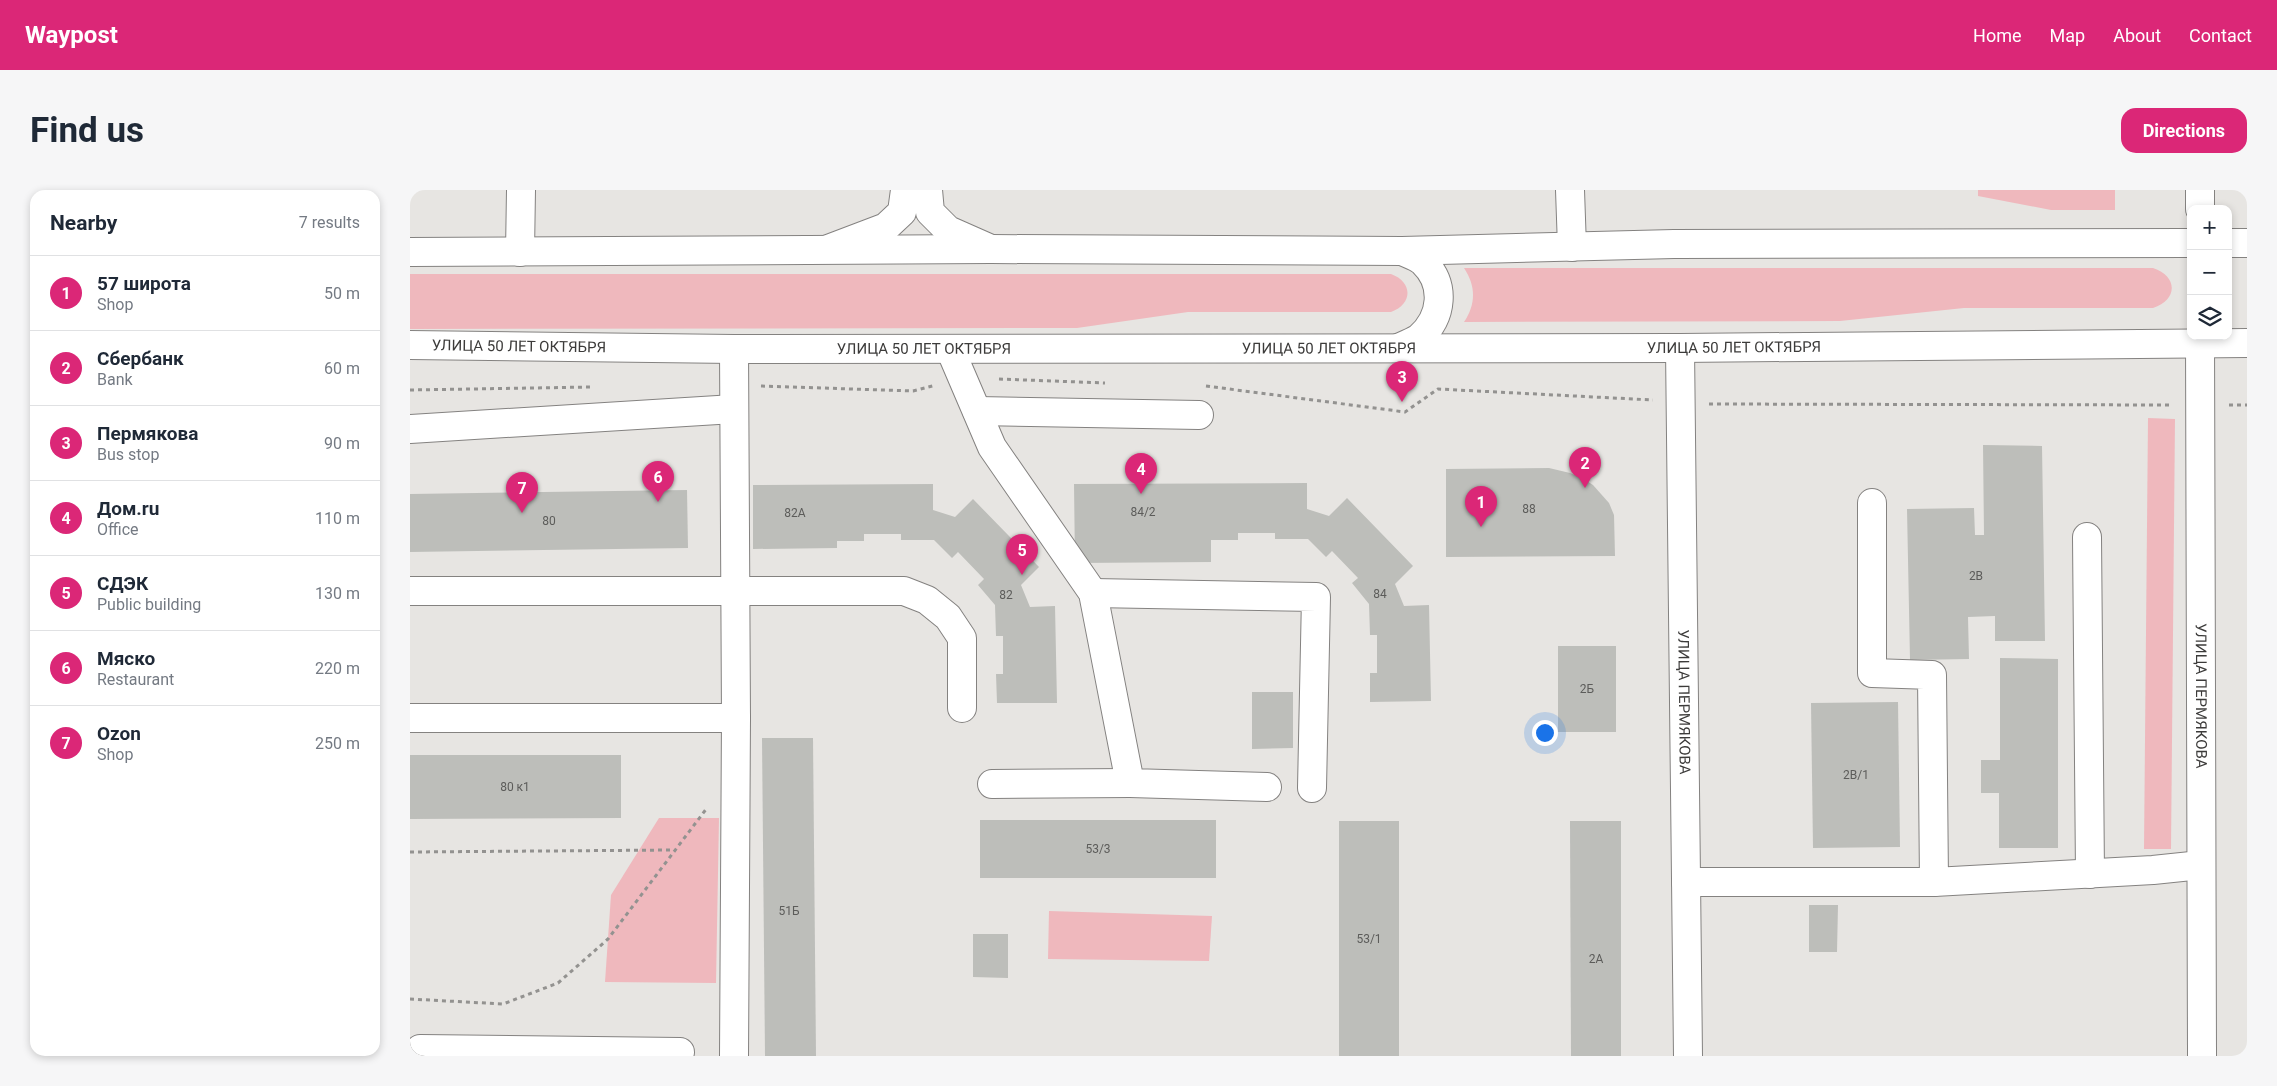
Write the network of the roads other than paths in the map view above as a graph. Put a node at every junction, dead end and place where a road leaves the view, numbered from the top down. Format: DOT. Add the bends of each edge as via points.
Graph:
graph roads {
  1 [pos="521,190"];
  2 [pos="905,190"];
  3 [pos="928,190"];
  4 [pos="1570,190"];
  5 [pos="2200,190"];
  6 [pos="2200,205"];
  7 [pos="2187,243"];
  8 [pos="2232,243"];
  9 [pos="2247,243"];
  10 [pos="1572,247"];
  11 [pos="827,249"];
  12 [pos="991,249"];
  13 [pos="1402,251"];
  14 [pos="410,252"];
  15 [pos="520,252"];
  16 [pos="2200,340"];
  17 [pos="2247,343"];
  18 [pos="410,346"];
  19 [pos="1398,348"];
  20 [pos="1680,348"];
  21 [pos="734,349"];
  22 [pos="950,349"];
  23 [pos="734,397"];
  24 [pos="977,411"];
  25 [pos="1199,415"];
  26 [pos="410,429"];
  27 [pos="1872,503"];
  28 [pos="2087,537"];
  29 [pos="734,590"];
  30 [pos="410,591"];
  31 [pos="1093,593"];
  32 [pos="962,708"];
  33 [pos="410,718"];
  34 [pos="736,718"];
  35 [pos="1130,783"];
  36 [pos="992,784"];
  37 [pos="1267,787"];
  38 [pos="1312,788"];
  39 [pos="2201,865"];
  40 [pos="2090,874"];
  41 [pos="1686,882"];
  42 [pos="1934,882"];
  43 [pos="680,1052"];
  44 [pos="420,1056"];
  45 [pos="734,1056"];
  46 [pos="1688,1056"];
  47 [pos="2202,1056"];
  1 -- 15 [label="main road"];
  2 -- 11 [label="main road" via="902,212 886,227"];
  3 -- 12 [label="main road" via="930,212 948,230"];
  4 -- 10 [label="main road"];
  5 -- 6 [label="main road"];
  7 -- 10 [label="main road"];
  8 -- 9 [label="main road"];
  10 -- 13 [label="main road"];
  11 -- 12 [label="main road"];
  11 -- 15 [label="main road"];
  12 -- 13 [label="main road"];
  13 -- 19 [label="main road" via="1422,261 1436,278 1440,300 1434,322 1418,339"];
  14 -- 15 [label="main road"];
  16 -- 17 [label="main road, УЛИЦА 50 ЛЕТ ОКТЯБРЯ"];
  16 -- 20 [label="main road, УЛИЦА 50 ЛЕТ ОКТЯБРЯ"];
  16 -- 39 [label="main road, УЛИЦА ПЕРМЯКОВА"];
  18 -- 21 [label="main road, УЛИЦА 50 ЛЕТ ОКТЯБРЯ"];
  19 -- 20 [label="main road, УЛИЦА 50 ЛЕТ ОКТЯБРЯ"];
  19 -- 22 [label="main road, УЛИЦА 50 ЛЕТ ОКТЯБРЯ"];
  20 -- 41 [label="main road, УЛИЦА ПЕРМЯКОВА"];
  21 -- 22 [label="main road, УЛИЦА 50 ЛЕТ ОКТЯБРЯ"];
  21 -- 23 [label="main road"];
  22 -- 24 [label="main road"];
  23 -- 26 [label="main road"];
  23 -- 29 [label="main road"];
  24 -- 25 [label="main road"];
  24 -- 31 [label="main road" via="992,446"];
  27 -- 42 [label="main road" via="1872,673 1932,675"];
  28 -- 40 [label="main road"];
  29 -- 30 [label="main road"];
  29 -- 32 [label="main road" via="904,591 928,600 948,617 962,638"];
  29 -- 34 [label="main road"];
  31 -- 35 [label="main road"];
  31 -- 38 [label="main road" via="1316,597"];
  33 -- 34 [label="main road"];
  34 -- 45 [label="main road"];
  35 -- 36 [label="main road"];
  35 -- 37 [label="main road"];
  39 -- 40 [label="main road"];
  39 -- 47 [label="main road, УЛИЦА ПЕРМЯКОВА"];
  40 -- 42 [label="main road"];
  41 -- 42 [label="main road"];
  41 -- 46 [label="main road, УЛИЦА ПЕРМЯКОВА"];
  43 -- 44 [label="main road" via="420,1049"];
}
